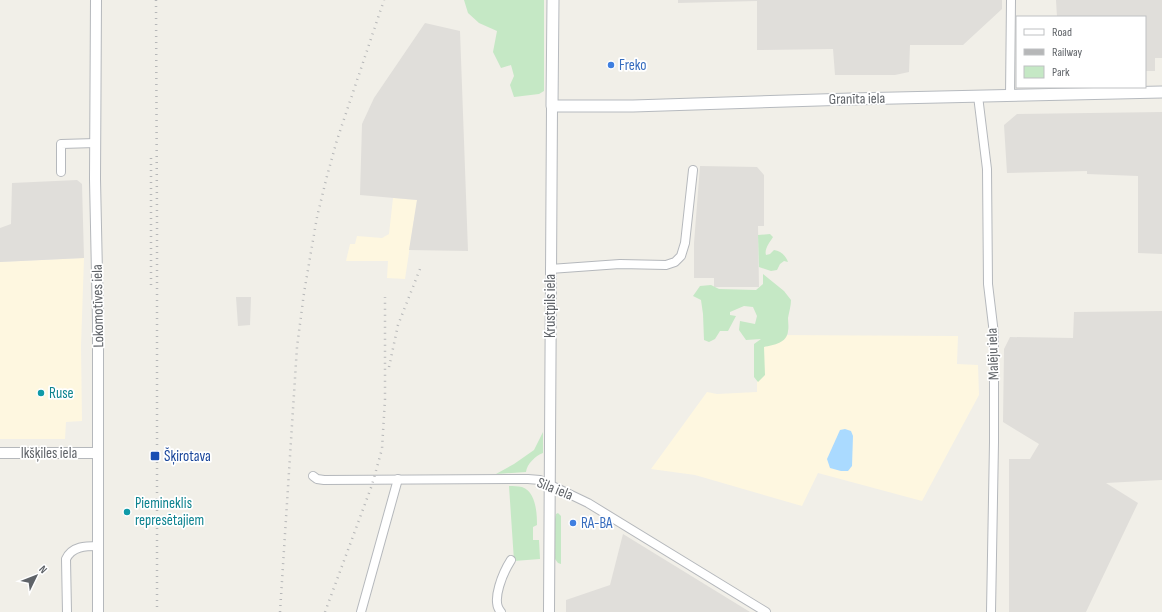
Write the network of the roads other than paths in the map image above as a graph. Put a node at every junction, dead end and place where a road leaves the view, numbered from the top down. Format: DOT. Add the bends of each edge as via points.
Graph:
graph roads {
  1 [pos="96,0"];
  2 [pos="553,0"];
  3 [pos="1011,0"];
  4 [pos="1162,92"];
  5 [pos="978,96"];
  6 [pos="1010,96"];
  7 [pos="552,106"];
  8 [pos="96,143"];
  9 [pos="694,170"];
  10 [pos="61,172"];
  11 [pos="550,269"];
  12 [pos="0,453"];
  13 [pos="98,453"];
  14 [pos="313,476"];
  15 [pos="398,478"];
  16 [pos="550,484"];
  17 [pos="98,546"];
  18 [pos="511,560"];
  19 [pos="67,612"];
  20 [pos="98,612"];
  21 [pos="362,612"];
  22 [pos="501,612"];
  23 [pos="549,612"];
  24 [pos="766,612"];
  25 [pos="992,612"];
  1 -- 8 [label="street, Lokomotīves iela"];
  2 -- 7 [label="main road, Krustpils iela"];
  3 -- 6 [label="street"];
  4 -- 6 [label="main road, Granīta iela"];
  5 -- 6 [label="main road, Granīta iela"];
  5 -- 7 [label="main road, Granīta iela"];
  5 -- 25 [label="street, Malēju iela" via="987,169 988,284 994,334"];
  7 -- 11 [label="street, Krustpils iela"];
  8 -- 10 [label="street" via="61,144"];
  8 -- 13 [label="street, Lokomotīves iela"];
  9 -- 11 [label="street" via="685,243 681,256 675,262 666,265 620,264"];
  11 -- 16 [label="street, Krustpils iela"];
  12 -- 13 [label="street, Ikšķiles iela"];
  13 -- 17 [label="street, Lokomotīves iela"];
  14 -- 15 [label="street, Sila iela" via="324,480"];
  15 -- 16 [label="street, Sila iela" via="528,478"];
  15 -- 21 [label="street"];
  16 -- 23 [label="street, Krustpils iela"];
  16 -- 24 [label="street, Sila iela" via="588,503"];
  17 -- 19 [label="street" via="85,546 68,553"];
  17 -- 20 [label="street, Lokomotīves iela"];
  18 -- 22 [label="street" via="501,580 497,603"];
}
